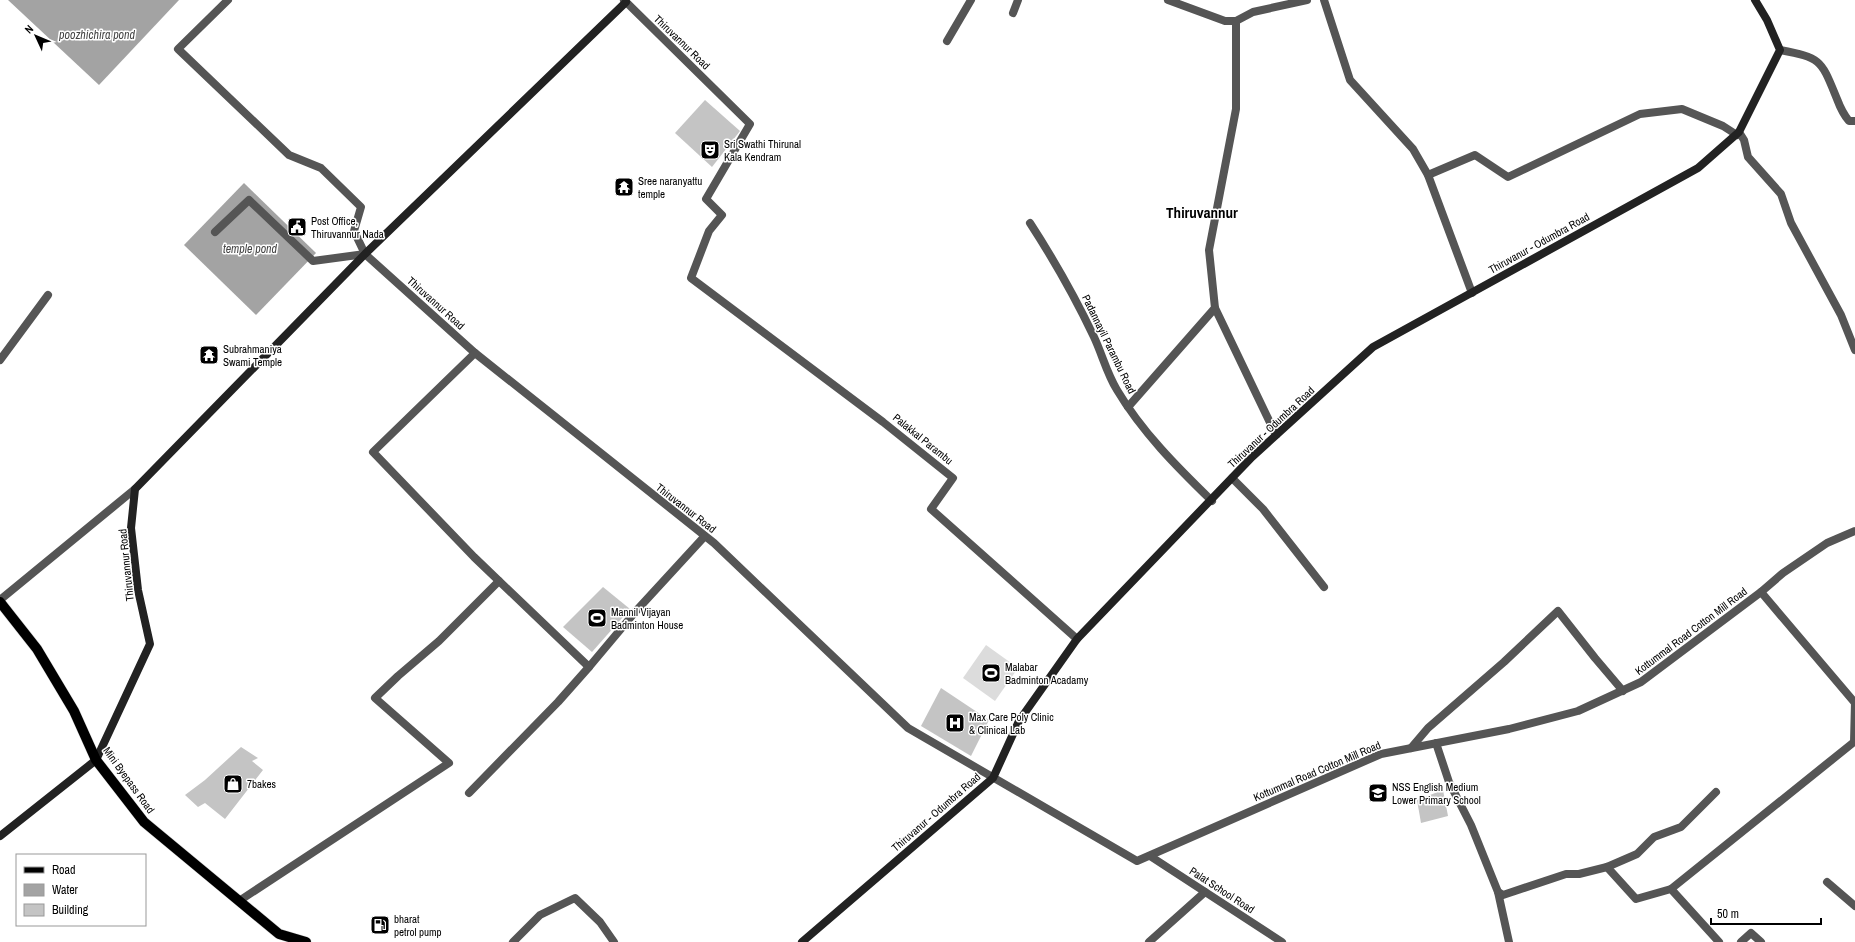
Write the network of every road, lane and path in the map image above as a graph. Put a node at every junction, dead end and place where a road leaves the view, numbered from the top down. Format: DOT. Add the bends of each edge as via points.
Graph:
graph roads {
  1 [pos="228,0"];
  2 [pos="971,0"];
  3 [pos="1018,0"];
  4 [pos="1168,0"];
  5 [pos="1307,0"];
  6 [pos="1324,0"];
  7 [pos="1755,0"];
  8 [pos="625,1"];
  9 [pos="1013,13"];
  10 [pos="1236,21"];
  11 [pos="947,41"];
  12 [pos="1780,50"];
  13 [pos="1855,121"];
  14 [pos="1738,134"];
  15 [pos="1428,175"];
  16 [pos="1030,223"];
  17 [pos="215,232"];
  18 [pos="365,254"];
  19 [pos="691,278"];
  20 [pos="1472,293"];
  21 [pos="48,295"];
  22 [pos="1215,308"];
  23 [pos="1855,350"];
  24 [pos="475,353"];
  25 [pos="0,360"];
  26 [pos="1128,408"];
  27 [pos="1276,435"];
  28 [pos="1232,478"];
  29 [pos="135,489"];
  30 [pos="1212,501"];
  31 [pos="1855,531"];
  32 [pos="704,537"];
  33 [pos="499,581"];
  34 [pos="1324,587"];
  35 [pos="1761,592"];
  36 [pos="0,601"];
  37 [pos="1077,639"];
  38 [pos="589,667"];
  39 [pos="1623,691"];
  40 [pos="1855,702"];
  41 [pos="1436,743"];
  42 [pos="1411,748"];
  43 [pos="96,760"];
  44 [pos="993,778"];
  45 [pos="1716,792"];
  46 [pos="469,793"];
  47 [pos="0,836"];
  48 [pos="1150,856"];
  49 [pos="1607,867"];
  50 [pos="1827,882"];
  51 [pos="1671,889"];
  52 [pos="1205,892"];
  53 [pos="1498,892"];
  54 [pos="239,901"];
  55 [pos="1855,906"];
  56 [pos="306,942"];
  57 [pos="512,942"];
  58 [pos="614,942"];
  59 [pos="802,942"];
  60 [pos="1149,942"];
  61 [pos="1282,942"];
  62 [pos="1509,942"];
  63 [pos="1719,942"];
  64 [pos="1741,942"];
  65 [pos="1761,942"];
  1 -- 18 [label="street" via="178,49 290,155 321,168 361,207 354,231"];
  2 -- 11 [label="street"];
  3 -- 9 [label="street"];
  4 -- 10 [label="street" via="1225,21"];
  5 -- 10 [label="street" via="1254,12"];
  6 -- 15 [label="street" via="1350,80 1412,149"];
  7 -- 12 [label="main road" via="1768,20"];
  8 -- 18 [label="main road, Thiruvannur Road"];
  8 -- 19 [label="street, Thiruvannur Road" via="750,124 706,199 722,215 709,231"];
  10 -- 22 [label="street" via="1236,109 1208,250"];
  12 -- 13 [label="street" via="1809,56 1819,62 1843,115 1849,121"];
  12 -- 14 [label="main road, Thiruvanur - Odumbra Road"];
  14 -- 15 [label="street" via="1682,109 1640,114 1508,177 1475,155"];
  14 -- 20 [label="main road, Thiruvanur - Odumbra Road" via="1698,168"];
  14 -- 23 [label="street" via="1744,140 1748,157 1781,194 1791,223 1841,315"];
  15 -- 20 [label="street"];
  16 -- 26 [label="street, Padannayil Parambu Road" via="1079,305 1116,389"];
  17 -- 18 [label="street" via="249,200 313,261"];
  18 -- 24 [label="street, Thiruvannur Road"];
  18 -- 29 [label="main road, Thiruvannur Road"];
  19 -- 37 [label="street, Palakkal Parambu" via="954,478 931,509"];
  20 -- 27 [label="main road, Thiruvanur - Odumbra Road" via="1374,347"];
  21 -- 25 [label="street"];
  22 -- 26 [label="street"];
  22 -- 27 [label="street"];
  24 -- 32 [label="street, Thiruvannur Road"];
  24 -- 33 [label="street" via="373,452"];
  26 -- 30 [label="street, Padannayil Parambu Road" via="1168,459"];
  27 -- 28 [label="main road, Thiruvanur - Odumbra Road"];
  28 -- 30 [label="main road, Thiruvanur - Odumbra Road"];
  28 -- 34 [label="street" via="1263,509"];
  29 -- 36 [label="street"];
  29 -- 43 [label="main road, Thiruvannur Road" via="132,528 138,590 150,644"];
  30 -- 37 [label="main road, Thiruvanur - Odumbra Road"];
  31 -- 35 [label="street, Kottummal Road Cotton Mill Road" via="1828,543 1782,573"];
  32 -- 38 [label="street"];
  32 -- 44 [label="street, Thiruvannur Road" via="718,547 908,728"];
  33 -- 38 [label="street"];
  33 -- 54 [label="street" via="375,698 448,763"];
  35 -- 39 [label="street, Kottummal Road Cotton Mill Road" via="1641,682"];
  35 -- 40 [label="street"];
  36 -- 43 [label="main road, Mini Byepass Road" via="36,649 74,710"];
  37 -- 44 [label="main road, Thiruvanur - Odumbra Road" via="1019,721"];
  38 -- 46 [label="street"];
  39 -- 41 [label="street, Kottummal Road Cotton Mill Road" via="1578,712"];
  39 -- 42 [label="street" via="1558,611 1428,728"];
  40 -- 51 [label="street" via="1854,742"];
  41 -- 42 [label="street, Kottummal Road Cotton Mill Road"];
  41 -- 53 [label="street" via="1449,782 1471,825"];
  42 -- 48 [label="street, Kottummal Road Cotton Mill Road" via="1381,754"];
  43 -- 47 [label="main road, Thiruvannur Road"];
  43 -- 54 [label="main road, Mini Byepass Road" via="144,822"];
  44 -- 48 [label="street, Kottummal Road Cotton Mill Road" via="1137,861"];
  44 -- 59 [label="main road, Thiruvanur - Odumbra Road"];
  45 -- 49 [label="street" via="1681,827 1654,837 1637,854"];
  48 -- 52 [label="street, Palat School Road"];
  49 -- 51 [label="street" via="1636,899"];
  49 -- 53 [label="street" via="1579,874 1566,874 1503,894"];
  50 -- 55 [label="street"];
  51 -- 63 [label="street"];
  52 -- 60 [label="street"];
  52 -- 61 [label="street, Palat School Road"];
  53 -- 62 [label="street"];
  54 -- 56 [label="main road, Mini Byepass Road" via="279,934"];
  57 -- 58 [label="street" via="540,915 575,898 600,922"];
  64 -- 65 [label="street" via="1751,933"];
}
